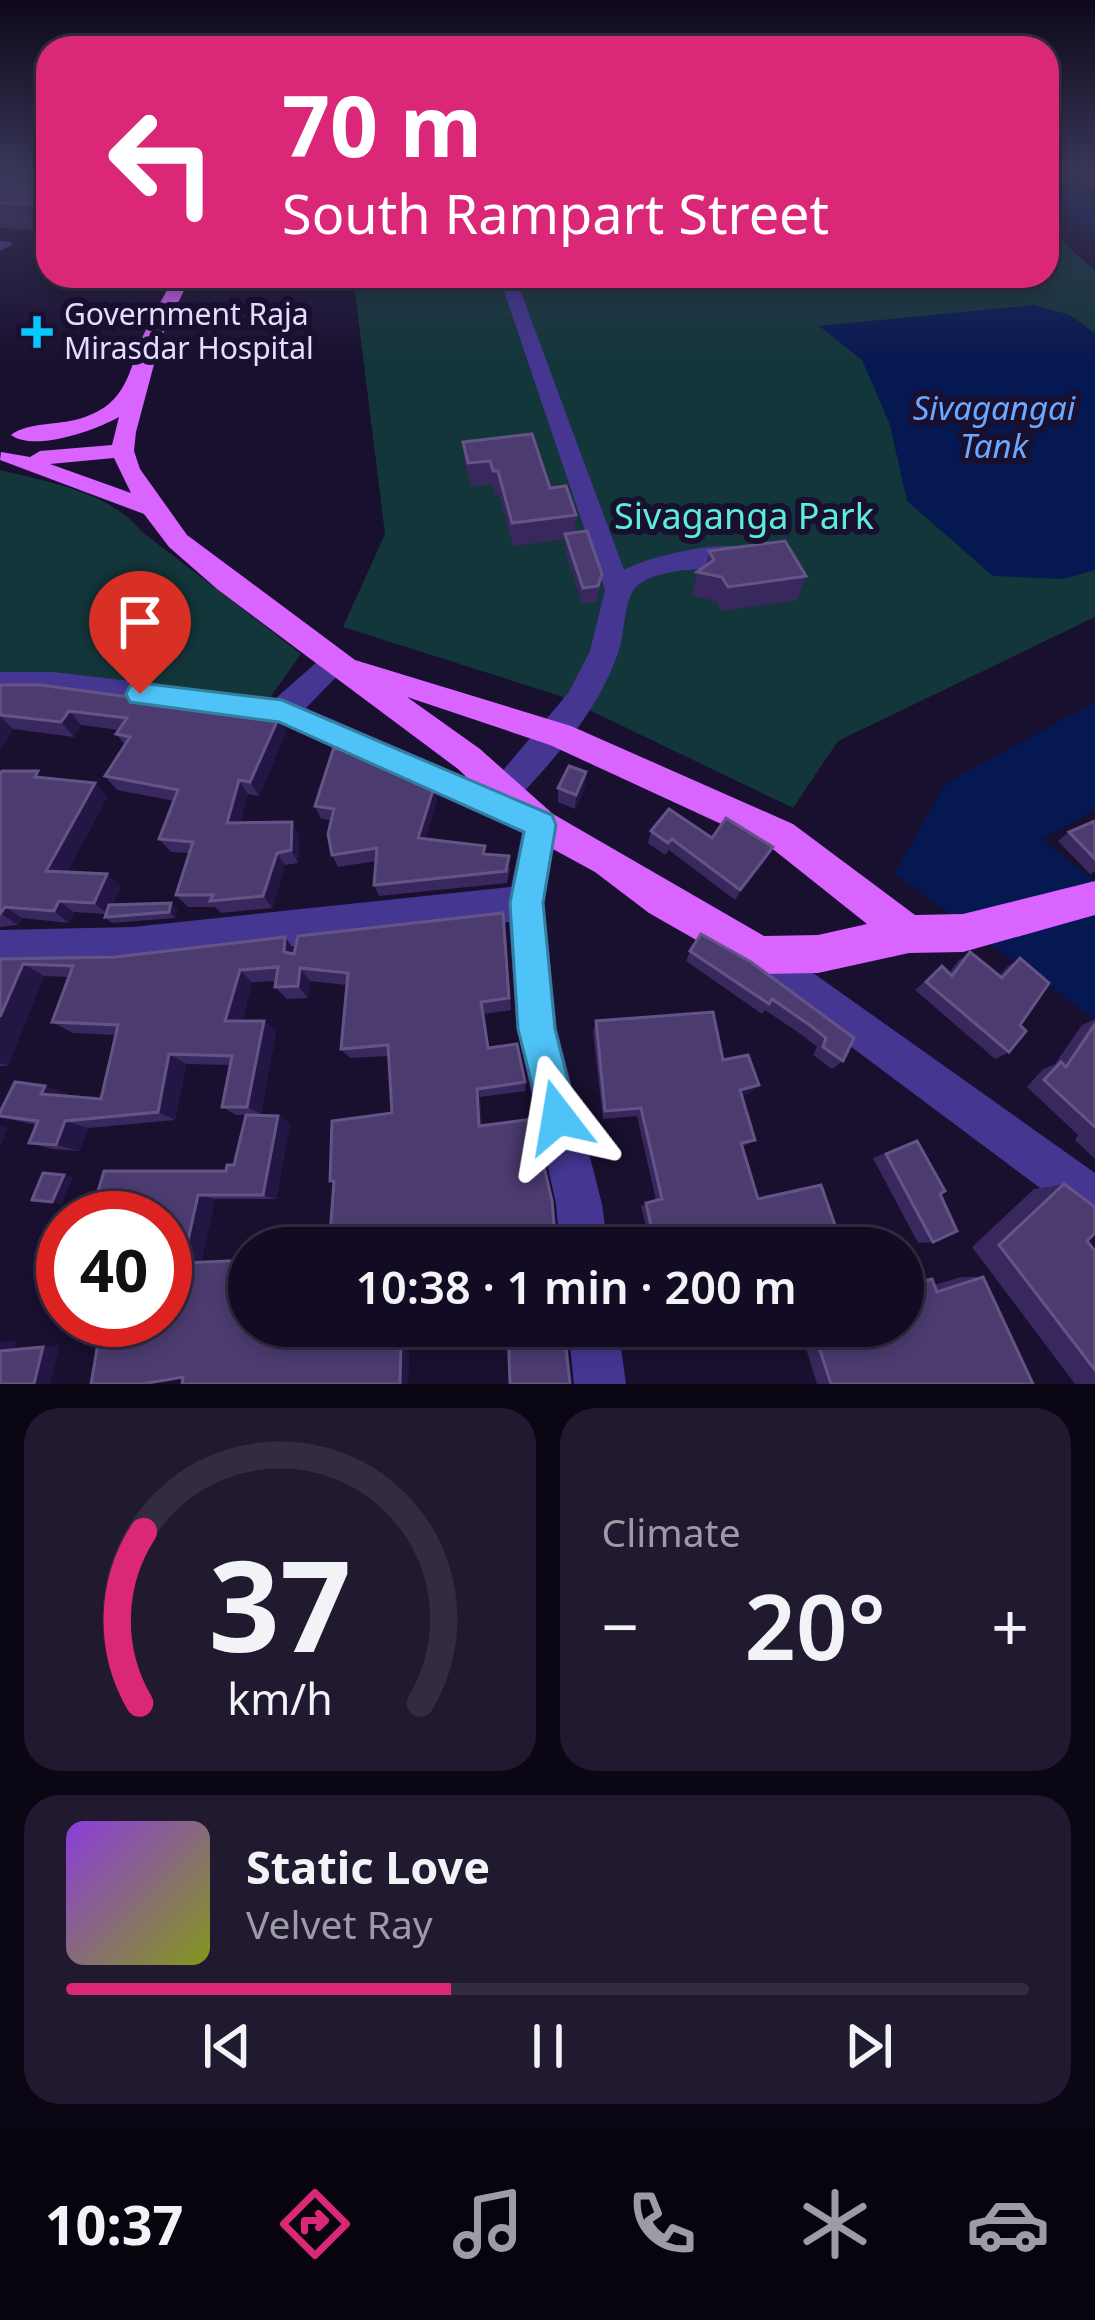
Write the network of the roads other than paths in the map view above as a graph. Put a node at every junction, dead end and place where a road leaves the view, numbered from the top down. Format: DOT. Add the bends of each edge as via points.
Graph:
graph roads {
  1 [pos="177,288"];
  2 [pos="511,288"];
  3 [pos="136,386"];
  4 [pos="124,442"];
  5 [pos="8,446"];
  6 [pos="153,509"];
  7 [pos="770,551"];
  8 [pos="618,590"];
  9 [pos="336,662"];
  10 [pos="0,684"];
  11 [pos="282,711"];
  12 [pos="560,735"];
  13 [pos="504,790"];
  14 [pos="541,825"];
  15 [pos="1095,898"];
  16 [pos="526,903"];
  17 [pos="909,934"];
  18 [pos="0,949"];
  19 [pos="761,955"];
  20 [pos="1095,1201"];
  21 [pos="582,1227"];
  22 [pos="596,1347"];
  23 [pos="600,1384"];
  1 -- 3 [label="main road"];
  2 -- 8 [label="street"];
  3 -- 4 [label="main road"];
  3 -- 5 [label="main road" via="111,416"];
  4 -- 5 [label="main road" via="59,458"];
  4 -- 6 [label="main road"];
  5 -- 6 [label="main road"];
  6 -- 9 [label="main road" via="226,582"];
  7 -- 8 [label="street" via="646,568"];
  8 -- 12 [label="street" via="595,680"];
  9 -- 11 [label="street"];
  9 -- 12 [label="main road"];
  9 -- 13 [label="main road"];
  10 -- 11 [label="street"];
  11 -- 14 [label="street"];
  12 -- 13 [label="street"];
  12 -- 17 [label="main road" via="781,835"];
  13 -- 14 [label="main road"];
  14 -- 16 [label="street"];
  14 -- 19 [label="main road"];
  15 -- 17 [label="main road" via="963,933"];
  16 -- 18 [label="street" via="208,942"];
  16 -- 21 [label="street" via="536,1029"];
  17 -- 19 [label="main road" via="818,954"];
  19 -- 20 [label="street"];
  22 -- 23 [label="street"];
}
